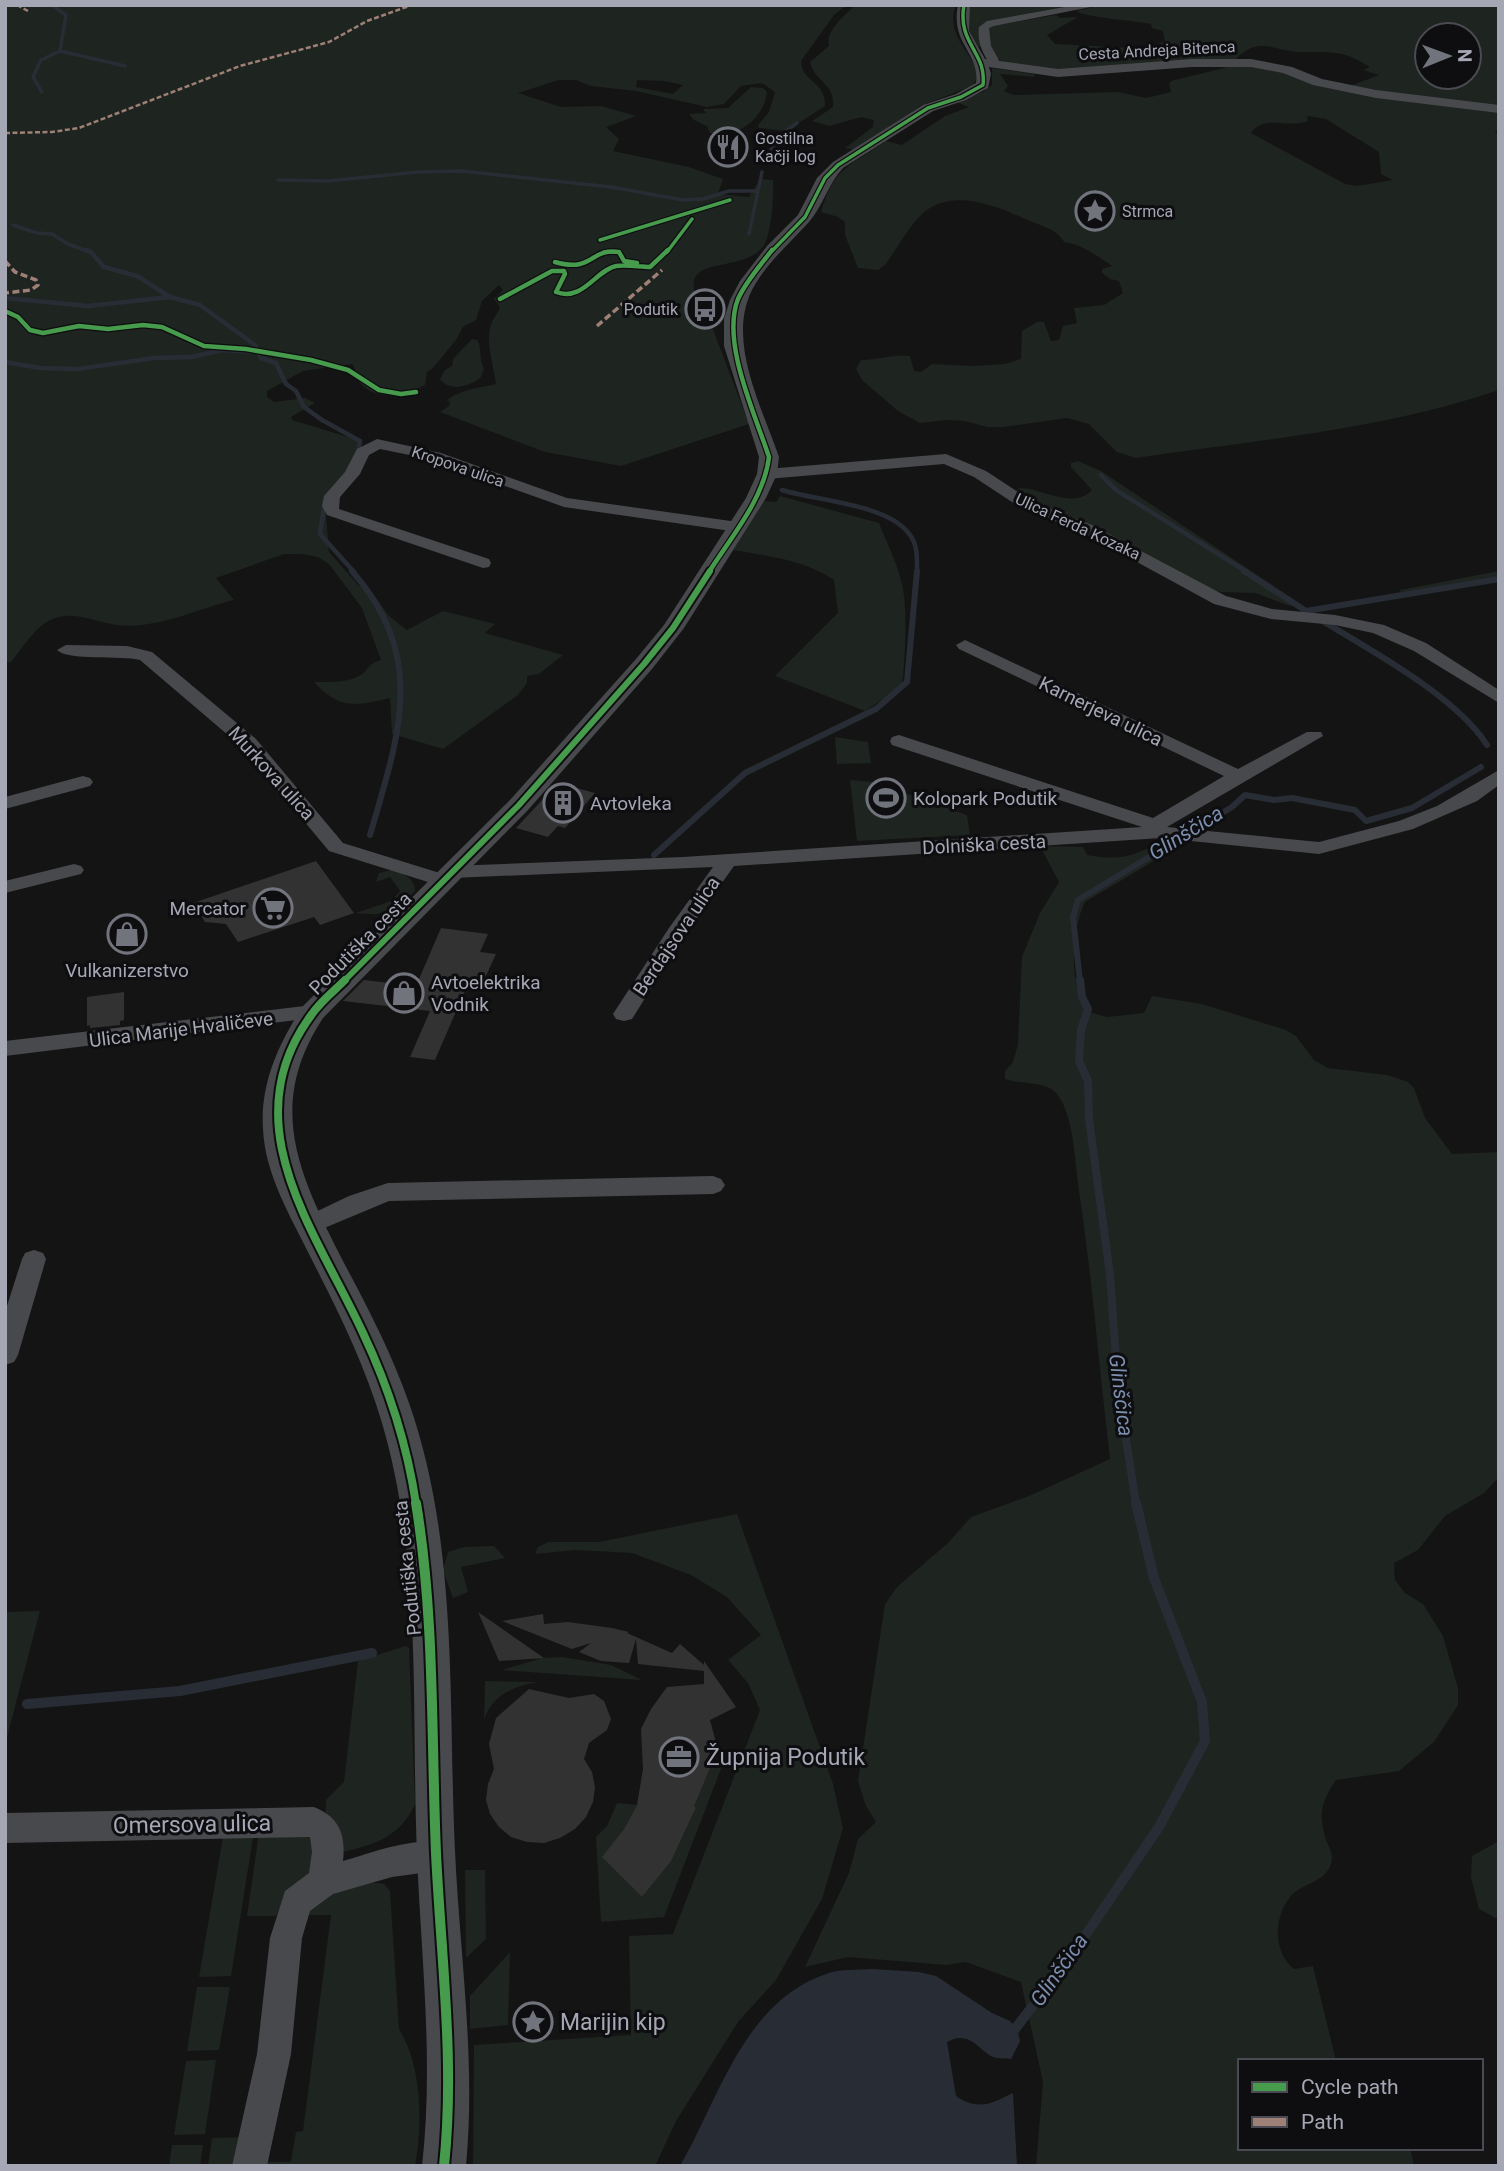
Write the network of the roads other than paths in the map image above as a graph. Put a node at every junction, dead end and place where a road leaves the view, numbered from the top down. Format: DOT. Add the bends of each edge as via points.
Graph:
graph roads {
  1 [pos="964,5"];
  2 [pos="1096,5"];
  3 [pos="988,62"];
  4 [pos="1499,109"];
  5 [pos="767,474"];
  6 [pos="738,527"];
  7 [pos="483,563"];
  8 [pos="965,646"];
  9 [pos="66,650"];
  10 [pos="1499,698"];
  11 [pos="1314,736"];
  12 [pos="899,741"];
  13 [pos="1238,776"];
  14 [pos="1499,776"];
  15 [pos="83,782"];
  16 [pos="5,803"];
  17 [pos="1164,830"];
  18 [pos="729,859"];
  19 [pos="74,870"];
  20 [pos="448,876"];
  21 [pos="5,887"];
  22 [pos="313,1012"];
  23 [pos="624,1014"];
  24 [pos="5,1049"];
  25 [pos="713,1185"];
  26 [pos="310,1225"];
  27 [pos="34,1259"];
  28 [pos="5,1355"];
  29 [pos="5,1828"];
  30 [pos="436,1856"];
  31 [pos="324,1881"];
  32 [pos="249,2166"];
  33 [pos="444,2166"];
  1 -- 3 [label="street" via="963,36"];
  2 -- 3 [label="street" via="991,23 983,34"];
  3 -- 4 [label="street, Cesta Andreja Bitenca" via="1058,73 1251,63 1366,92"];
  3 -- 5 [label="street" via="985,80 977,90 928,108 838,165 806,217 773,249 738,300 733,346 769,457"];
  5 -- 6 [label="street, Podutiška cesta"];
  5 -- 10 [label="street, Ulica Ferda Kozaka" via="946,459 980,474 1027,505 1086,528 1220,600 1271,614 1378,629 1420,647"];
  6 -- 7 [label="street, Kropova ulica" via="564,502 391,445 377,444 362,452 352,474 332,496 333,512"];
  6 -- 20 [label="street, Podutiška cesta" via="673,628 644,664"];
  8 -- 13 [label="street, Karnerjeva ulica"];
  9 -- 20 [label="street, Murkova ulica" via="127,651 146,656 249,743 337,847"];
  11 -- 13 [label="street"];
  12 -- 17 [label="street"];
  13 -- 17 [label="street"];
  14 -- 17 [label="street, Dolniška cesta" via="1444,810 1319,848"];
  15 -- 16 [label="street"];
  17 -- 18 [label="street, Dolniška cesta"];
  18 -- 20 [label="street, Dolniška cesta"];
  18 -- 23 [label="street, Berdajsova ulica"];
  19 -- 21 [label="street"];
  20 -- 22 [label="street, Podutiška cesta"];
  22 -- 24 [label="street, Ulica Marije Hvaličeve"];
  22 -- 26 [label="street, Podutiška cesta" via="287,1060 277,1116 285,1170"];
  25 -- 26 [label="street" via="388,1192"];
  26 -- 30 [label="street, Podutiška cesta" via="370,1349 399,1426 419,1508 433,1654"];
  27 -- 28 [label="street"];
  29 -- 31 [label="street, Omersova ulica" via="314,1822 324,1829 328,1852"];
  30 -- 31 [label="street" via="392,1862"];
  30 -- 33 [label="street, Podutiška cesta" via="450,2057"];
  31 -- 32 [label="street" via="296,1902 286,1938 274,2054"];
}
